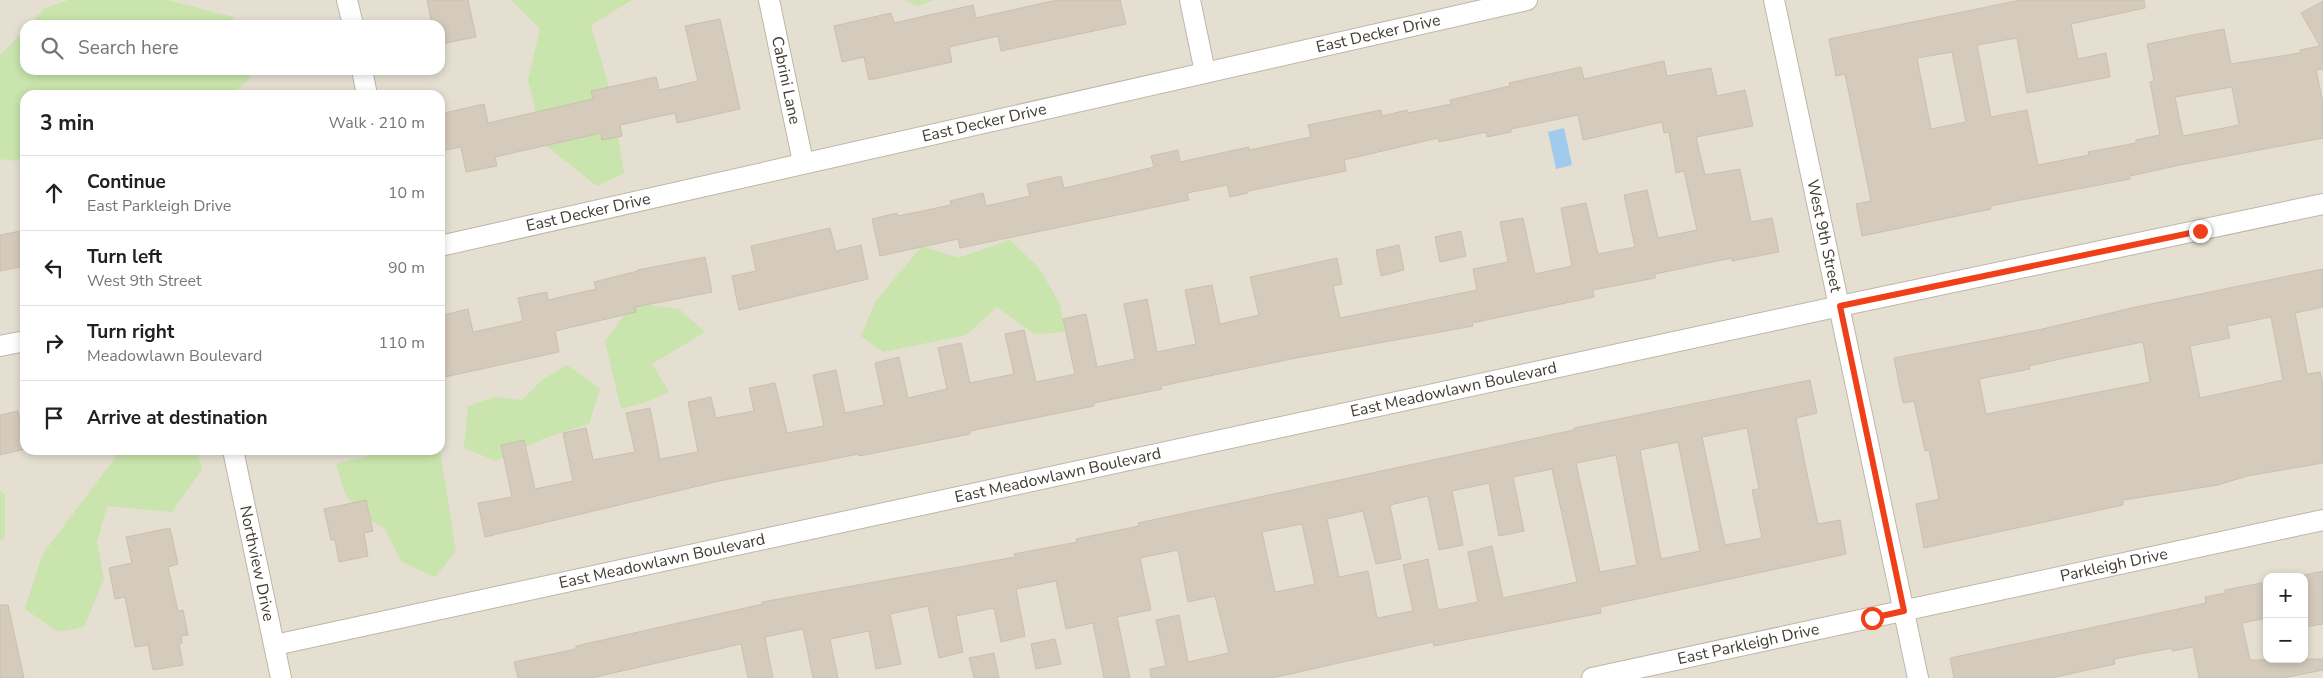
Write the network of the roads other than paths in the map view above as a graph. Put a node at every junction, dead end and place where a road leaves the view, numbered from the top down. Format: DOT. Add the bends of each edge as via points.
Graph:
graph roads {
  1 [pos="347,0"];
  2 [pos="769,0"];
  3 [pos="1190,0"];
  4 [pos="1527,0"];
  5 [pos="1774,0"];
  6 [pos="352,20"];
  7 [pos="1205,72"];
  8 [pos="363,75"];
  9 [pos="366,90"];
  10 [pos="803,162"];
  11 [pos="2323,204"];
  12 [pos="445,245"];
  13 [pos="1840,306"];
  14 [pos="20,342"];
  15 [pos="0,346"];
  16 [pos="234,455"];
  17 [pos="2323,520"];
  18 [pos="1904,611"];
  19 [pos="275,645"];
  20 [pos="281,678"];
  21 [pos="1592,678"];
  22 [pos="1918,678"];
  1 -- 6 [label="street"];
  2 -- 10 [label="street, Cabrini Lane"];
  3 -- 7 [label="street"];
  4 -- 7 [label="street, East Decker Drive"];
  5 -- 13 [label="street, West 9th Street"];
  7 -- 10 [label="street, East Decker Drive"];
  8 -- 9 [label="street"];
  10 -- 12 [label="street, East Decker Drive"];
  11 -- 13 [label="street, East Meadowlawn Boulevard"];
  13 -- 18 [label="street, West 9th Street"];
  13 -- 19 [label="street, East Meadowlawn Boulevard"];
  14 -- 15 [label="street"];
  16 -- 19 [label="street, Northview Drive"];
  17 -- 18 [label="street, Parkleigh Drive"];
  18 -- 21 [label="street, East Parkleigh Drive"];
  18 -- 22 [label="street, West 9th Street"];
  19 -- 20 [label="street, Northview Drive"];
}
